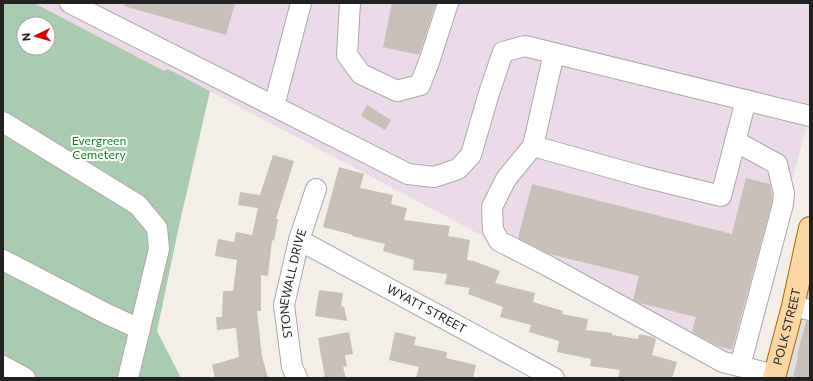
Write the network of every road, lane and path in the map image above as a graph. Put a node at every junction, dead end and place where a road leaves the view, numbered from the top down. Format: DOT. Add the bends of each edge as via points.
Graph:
graph roads {
  1 [pos="70,3"];
  2 [pos="301,3"];
  3 [pos="350,3"];
  4 [pos="448,3"];
  5 [pos="554,53"];
  6 [pos="746,100"];
  7 [pos="274,106"];
  8 [pos="810,116"];
  9 [pos="3,122"];
  10 [pos="735,141"];
  11 [pos="533,146"];
  12 [pos="316,189"];
  13 [pos="810,228"];
  14 [pos="299,240"];
  15 [pos="3,260"];
  16 [pos="801,308"];
  17 [pos="140,330"];
  18 [pos="3,366"];
  19 [pos="740,366"];
  20 [pos="775,376"];
  21 [pos="25,378"];
  22 [pos="128,378"];
  23 [pos="298,378"];
  24 [pos="554,378"];
  1 -- 7 [label="street"];
  2 -- 7 [label="street"];
  3 -- 4 [label="street" via="347,55 361,74 397,91 420,85"];
  5 -- 6 [label="street"];
  5 -- 7 [label="street" via="525,46 503,52 472,155 458,169 434,176 408,174"];
  5 -- 11 [label="street"];
  6 -- 8 [label="street"];
  6 -- 10 [label="street"];
  9 -- 17 [label="street" via="138,205 157,228 159,249"];
  10 -- 11 [label="street" via="721,196"];
  10 -- 19 [label="street" via="777,164 784,193 784,204"];
  11 -- 19 [label="street" via="506,179 492,207 493,230 499,241 723,362"];
  12 -- 14 [label="street, STONEWALL DRIVE"];
  13 -- 16 [label="main road, POLK STREET"];
  14 -- 23 [label="street, STONEWALL DRIVE" via="284,305 292,367"];
  14 -- 24 [label="street, WYATT STREET"];
  15 -- 17 [label="street"];
  16 -- 20 [label="main road, POLK STREET"];
  17 -- 22 [label="street"];
  18 -- 21 [label="street"];
  19 -- 20 [label="street"];
}
